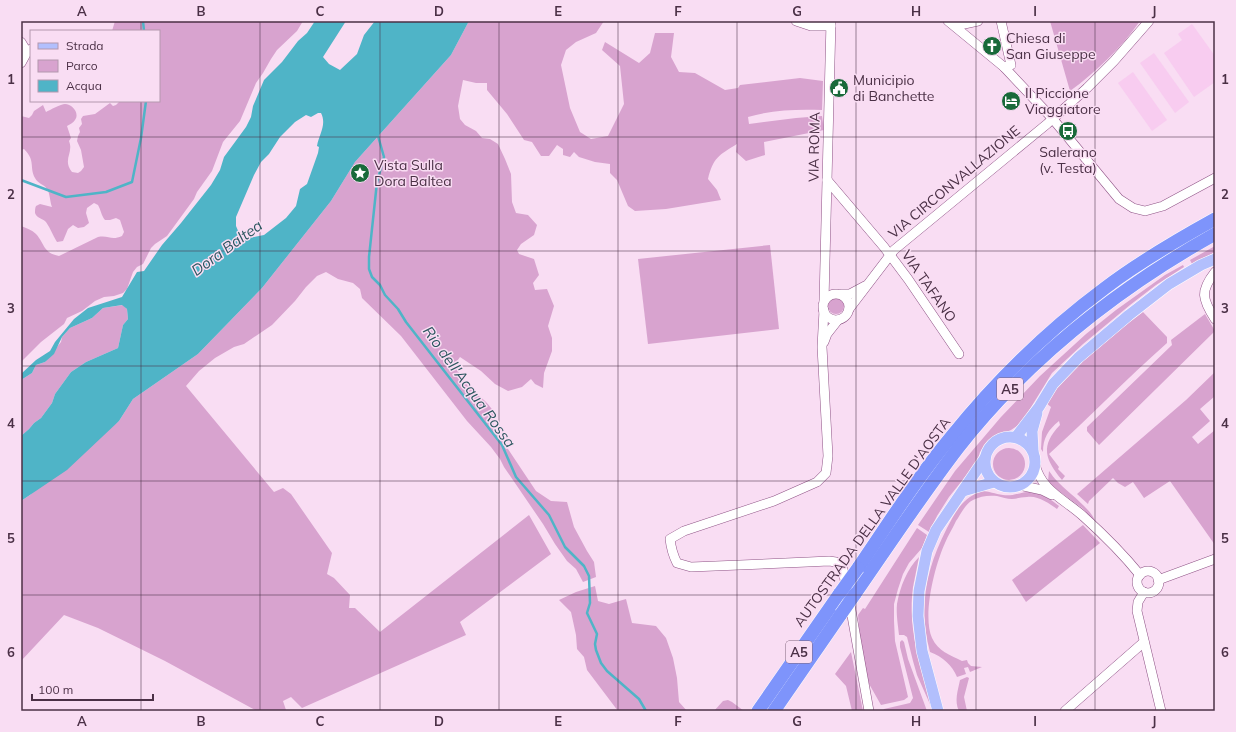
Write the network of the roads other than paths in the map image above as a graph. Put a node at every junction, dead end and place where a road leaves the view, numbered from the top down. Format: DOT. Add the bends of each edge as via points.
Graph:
graph roads {
  1 [pos="796,21"];
  2 [pos="978,21"];
  3 [pos="1001,21"];
  4 [pos="1149,21"];
  5 [pos="831,24"];
  6 [pos="951,24"];
  7 [pos="21,42"];
  8 [pos="29,51"];
  9 [pos="21,63"];
  10 [pos="1004,67"];
  11 [pos="1052,118"];
  12 [pos="1215,178"];
  13 [pos="827,180"];
  14 [pos="1215,219"];
  15 [pos="1215,234"];
  16 [pos="890,255"];
  17 [pos="1215,259"];
  18 [pos="1215,272"];
  19 [pos="824,274"];
  20 [pos="866,285"];
  21 [pos="837,294"];
  22 [pos="824,306"];
  23 [pos="850,309"];
  24 [pos="1215,319"];
  25 [pos="838,320"];
  26 [pos="822,347"];
  27 [pos="959,354"];
  28 [pos="1039,407"];
  29 [pos="1016,437"];
  30 [pos="1033,451"];
  31 [pos="985,458"];
  32 [pos="1035,464"];
  33 [pos="994,482"];
  34 [pos="1019,485"];
  35 [pos="963,491"];
  36 [pos="1062,500"];
  37 [pos="1215,559"];
  38 [pos="1140,575"];
  39 [pos="1158,580"];
  40 [pos="1144,592"];
  41 [pos="1144,642"];
  42 [pos="759,711"];
  43 [pos="774,711"];
  44 [pos="869,711"];
  45 [pos="938,711"];
  46 [pos="1064,711"];
  47 [pos="1161,711"];
  1 -- 5 [label="street" via="811,26"];
  2 -- 6 [label="street"];
  3 -- 10 [label="street" via="1011,65"];
  4 -- 11 [label="street, VIA CIRCONVALLAZIONE" via="1087,88"];
  5 -- 13 [label="street, VIA ROMA"];
  6 -- 10 [label="street"];
  7 -- 8 [label="street"];
  8 -- 9 [label="street"];
  10 -- 11 [label="street"];
  11 -- 12 [label="street" via="1119,199 1133,208 1145,211 1163,206"];
  11 -- 16 [label="street, VIA CIRCONVALLAZIONE"];
  13 -- 16 [label="street, VIA TAFANO"];
  13 -- 19 [label="street, VIA ROMA"];
  14 -- 42 [label="highway, AUTOSTRADA DELLA VALLE D'AOSTA / A5, bridge" via="1163,248 1105,287 1023,358 976,407 929,465"];
  15 -- 43 [label="highway, AUTOSTRADA DELLA VALLE D'AOSTA / A5, bridge" via="1157,268 1112,299 1059,342 986,415 937,476"];
  16 -- 20 [label="street, VIA CIRCONVALLAZIONE"];
  16 -- 27 [label="street, VIA TAFANO"];
  17 -- 28 [label="main road" via="1170,284 1129,315 1063,373"];
  18 -- 24 [label="street" via="1205,288 1204,295"];
  19 -- 21 [label="street, VIA ROMA"];
  19 -- 22 [label="street, VIA ROMA"];
  20 -- 21 [label="street, VIA CIRCONVALLAZIONE" via="850,294"];
  20 -- 23 [label="street, VIA CIRCONVALLAZIONE"];
  21 -- 22 [label="street" via="830,295"];
  21 -- 23 [label="street" via="848,300"];
  22 -- 25 [label="street" via="825,314"];
  22 -- 26 [label="street, VIA ROMA"];
  23 -- 25 [label="street" via="846,316"];
  25 -- 26 [label="street" via="827,334"];
  26 -- 44 [label="street, VIA ROMA" via="828,456 826,473 817,482 774,501 684,531 670,539 671,551 677,563 691,567 836,562 843,569"];
  28 -- 29 [label="main road"];
  28 -- 30 [label="main road" via="1032,431"];
  29 -- 30 [label="main road" via="1027,443"];
  29 -- 31 [label="main road" via="999,439 990,447"];
  30 -- 32 [label="main road"];
  31 -- 33 [label="main road" via="987,471"];
  31 -- 35 [label="main road"];
  32 -- 34 [label="main road" via="1028,479"];
  32 -- 36 [label="street" via="1042,481"];
  33 -- 34 [label="main road" via="1013,487"];
  33 -- 35 [label="main road"];
  34 -- 36 [label="street" via="1042,490"];
  35 -- 45 [label="main road" via="936,530 928,550 919,591 918,616 922,652"];
  36 -- 38 [label="street" via="1083,516 1127,558"];
  37 -- 39 [label="street"];
  38 -- 39 [label="street" via="1144,572 1153,573"];
  38 -- 40 [label="street" via="1138,585"];
  39 -- 40 [label="street" via="1158,586 1154,591"];
  40 -- 41 [label="street" via="1138,602 1137,611"];
  41 -- 46 [label="street"];
  41 -- 47 [label="street"];
}
